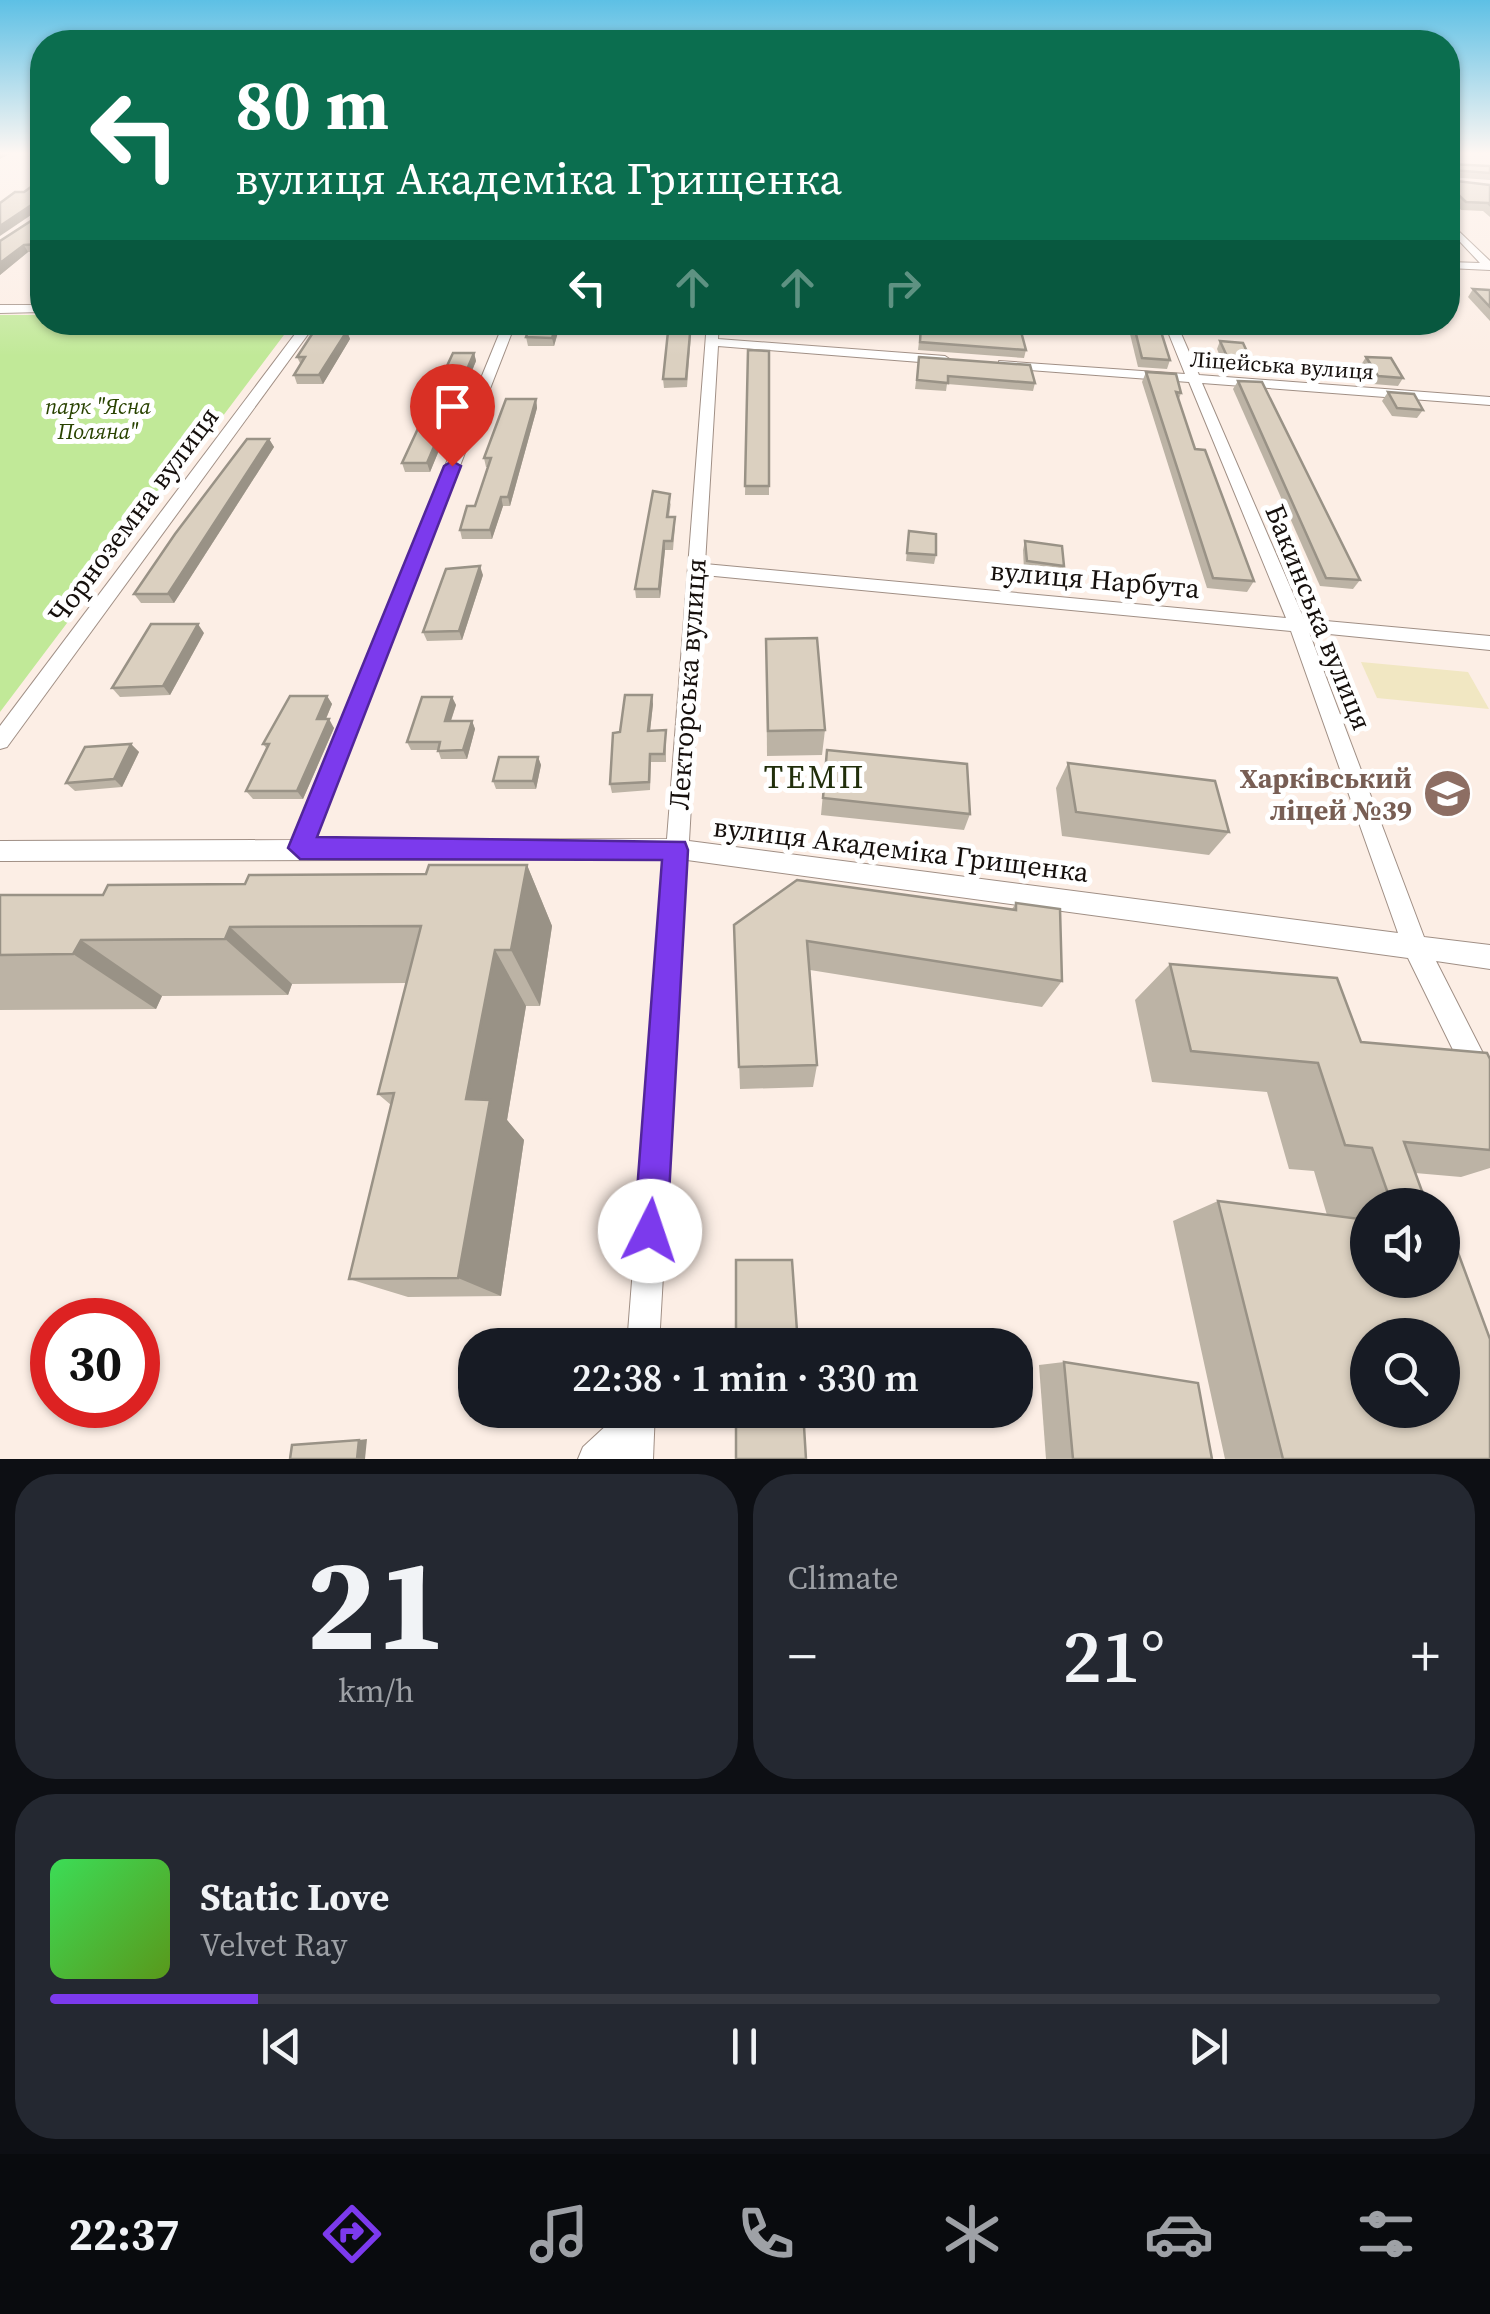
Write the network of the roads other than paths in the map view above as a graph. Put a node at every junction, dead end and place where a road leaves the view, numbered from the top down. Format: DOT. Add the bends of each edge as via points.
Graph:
graph roads {
  1 [pos="1460,236"];
  2 [pos="1460,266"];
  3 [pos="1490,267"];
  4 [pos="0,309"];
  5 [pos="30,309"];
  6 [pos="301,335"];
  7 [pos="505,335"];
  8 [pos="713,335"];
  9 [pos="1175,335"];
  10 [pos="712,342"];
  11 [pos="952,360"];
  12 [pos="992,364"];
  13 [pos="1191,379"];
  14 [pos="1490,401"];
  15 [pos="695,568"];
  16 [pos="1298,626"];
  17 [pos="1490,643"];
  18 [pos="0,741"];
  19 [pos="300,848"];
  20 [pos="0,850"];
  21 [pos="676,850"];
  22 [pos="1415,946"];
  23 [pos="1490,956"];
  24 [pos="1490,1095"];
  25 [pos="644,1328"];
  26 [pos="625,1428"];
  27 [pos="637,1428"];
  28 [pos="595,1459"];
  29 [pos="636,1459"];
  1 -- 3 [label="street"];
  2 -- 3 [label="street"];
  4 -- 5 [label="street"];
  6 -- 18 [label="street, Чорноземна вулиця"];
  7 -- 19 [label="street"];
  8 -- 10 [label="street, Лекторська вулиця"];
  9 -- 13 [label="street, Бакинська вулиця"];
  10 -- 11 [label="street"];
  10 -- 15 [label="street, Лекторська вулиця"];
  12 -- 13 [label="street, Ліцейська вулиця"];
  13 -- 14 [label="street, Ліцейська вулиця"];
  13 -- 16 [label="street, Бакинська вулиця"];
  15 -- 16 [label="street, вулиця Нарбута"];
  15 -- 21 [label="street, Лекторська вулиця"];
  16 -- 17 [label="street, вулиця Нарбута"];
  16 -- 22 [label="street, Бакинська вулиця"];
  19 -- 20 [label="street, вулиця Академіка Грищенка"];
  19 -- 21 [label="street, вулиця Академіка Грищенка"];
  21 -- 22 [label="street, вулиця Академіка Грищенка"];
  21 -- 25 [label="street, Лекторська вулиця"];
  22 -- 23 [label="street, вулиця Академіка Грищенка"];
  22 -- 24 [label="street, Бакинська вулиця"];
  26 -- 28 [label="street"];
  27 -- 29 [label="street"];
}
